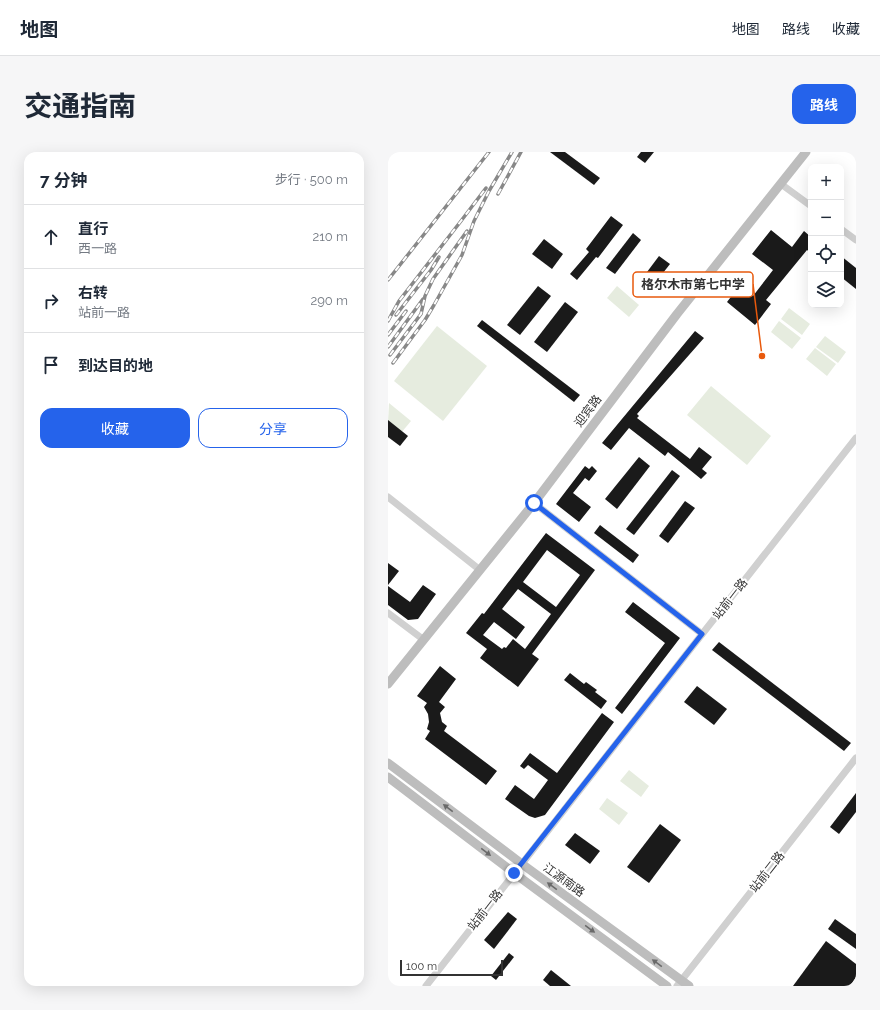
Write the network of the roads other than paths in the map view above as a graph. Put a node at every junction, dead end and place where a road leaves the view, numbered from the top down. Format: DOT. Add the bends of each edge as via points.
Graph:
graph roads {
  1 [pos="806,152"];
  2 [pos="781,184"];
  3 [pos="808,204"];
  4 [pos="844,231"];
  5 [pos="856,240"];
  6 [pos="856,438"];
  7 [pos="388,497"];
  8 [pos="534,503"];
  9 [pos="480,570"];
  10 [pos="388,613"];
  11 [pos="702,634"];
  12 [pos="424,640"];
  13 [pos="388,684"];
  14 [pos="388,757"];
  15 [pos="856,758"];
  16 [pos="388,763"];
  17 [pos="396,769"];
  18 [pos="388,777"];
  19 [pos="522,864"];
  20 [pos="514,873"];
  21 [pos="682,984"];
  22 [pos="426,986"];
  23 [pos="667,986"];
  1 -- 2 [label="main road, 迎宾路"];
  2 -- 3 [label="street"];
  2 -- 8 [label="main road, 迎宾路" via="677,314"];
  4 -- 5 [label="street"];
  6 -- 11 [label="street, 站前一路"];
  7 -- 9 [label="street"];
  8 -- 9 [label="main road, 迎宾路"];
  8 -- 11 [label="street"];
  9 -- 12 [label="main road, 迎宾路"];
  10 -- 12 [label="street"];
  11 -- 19 [label="street, 站前一路"];
  12 -- 13 [label="main road, 迎宾路"];
  14 -- 17 [label="main road"];
  15 -- 21 [label="street, 站前二路"];
  16 -- 17 [label="main road, 江源南路"];
  19 -- 17 [label="main road, 江源南路, one-way"];
  18 -- 20 [label="main road, 江源南路, one-way"];
  19 -- 20 [label="street, 站前一路"];
  21 -- 19 [label="main road, 江源南路, one-way"];
  20 -- 22 [label="street, 站前一路"];
  20 -- 23 [label="main road, 江源南路, one-way"];
}
